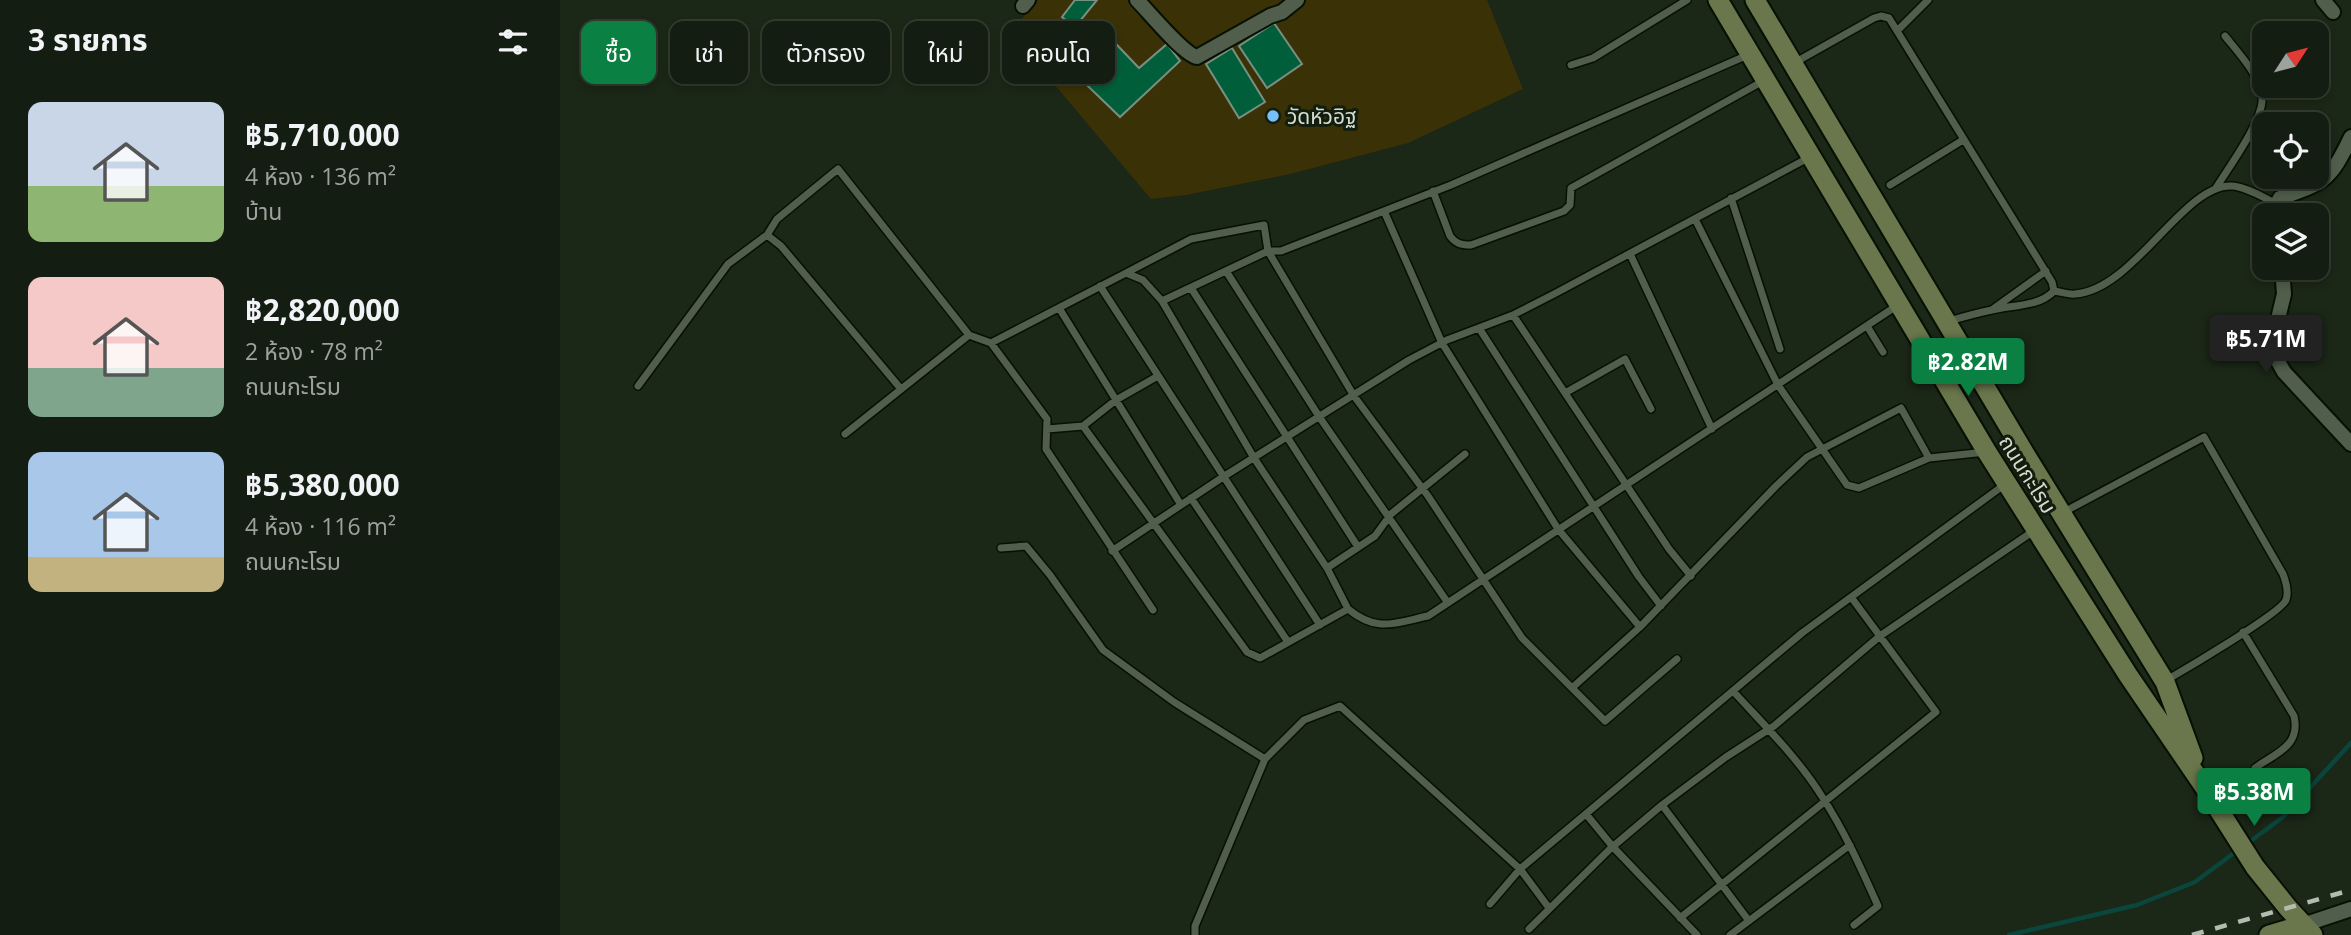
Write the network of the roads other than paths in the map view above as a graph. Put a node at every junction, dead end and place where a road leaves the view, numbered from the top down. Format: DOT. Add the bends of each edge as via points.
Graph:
graph roads {
  1 [pos="1137,0"];
  2 [pos="1297,0"];
  3 [pos="1687,0"];
  4 [pos="1717,0"];
  5 [pos="1755,0"];
  6 [pos="1928,0"];
  7 [pos="2323,0"];
  8 [pos="2333,12"];
  9 [pos="1898,30"];
  10 [pos="2225,36"];
  11 [pos="1751,54"];
  12 [pos="1793,63"];
  13 [pos="1571,65"];
  14 [pos="1766,79"];
  15 [pos="2351,137"];
  16 [pos="1963,140"];
  17 [pos="1810,157"];
  18 [pos="1889,185"];
  19 [pos="2216,188"];
  20 [pos="1433,191"];
  21 [pos="1731,198"];
  22 [pos="2265,203"];
  23 [pos="2279,203"];
  24 [pos="1384,211"];
  25 [pos="1695,219"];
  26 [pos="767,235"];
  27 [pos="1268,251"];
  28 [pos="1631,256"];
  29 [pos="1226,271"];
  30 [pos="2046,271"];
  31 [pos="1126,272"];
  32 [pos="2283,280"];
  33 [pos="1100,286"];
  34 [pos="1191,288"];
  35 [pos="2054,291"];
  36 [pos="1162,301"];
  37 [pos="1899,305"];
  38 [pos="1059,308"];
  39 [pos="1992,309"];
  40 [pos="1513,315"];
  41 [pos="1947,322"];
  42 [pos="1867,326"];
  43 [pos="1479,328"];
  44 [pos="969,335"];
  45 [pos="991,343"];
  46 [pos="1442,343"];
  47 [pos="1780,349"];
  48 [pos="1883,352"];
  49 [pos="1158,376"];
  50 [pos="1778,385"];
  51 [pos="638,386"];
  52 [pos="901,389"];
  53 [pos="1565,393"];
  54 [pos="1354,396"];
  55 [pos="1116,400"];
  56 [pos="1651,409"];
  57 [pos="1320,418"];
  58 [pos="1083,426"];
  59 [pos="1047,429"];
  60 [pos="1712,429"];
  61 [pos="845,435"];
  62 [pos="1286,438"];
  63 [pos="2351,444"];
  64 [pos="1822,449"];
  65 [pos="1987,452"];
  66 [pos="1465,454"];
  67 [pos="1254,458"];
  68 [pos="1929,458"];
  69 [pos="1223,477"];
  70 [pos="2007,483"];
  71 [pos="1627,485"];
  72 [pos="1423,488"];
  73 [pos="1191,498"];
  74 [pos="1181,505"];
  75 [pos="1593,506"];
  76 [pos="2061,514"];
  77 [pos="1388,519"];
  78 [pos="1154,523"];
  79 [pos="1558,529"];
  80 [pos="2036,529"];
  81 [pos="1358,547"];
  82 [pos="1001,548"];
  83 [pos="1112,551"];
  84 [pos="1327,568"];
  85 [pos="1691,576"];
  86 [pos="1482,580"];
  87 [pos="1851,597"];
  88 [pos="1448,603"];
  89 [pos="1661,606"];
  90 [pos="1348,609"];
  91 [pos="1153,610"];
  92 [pos="1320,625"];
  93 [pos="1640,627"];
  94 [pos="2244,632"];
  95 [pos="1880,636"];
  96 [pos="1288,642"];
  97 [pos="1677,659"];
  98 [pos="2165,682"];
  99 [pos="1573,687"];
  100 [pos="1733,691"];
  101 [pos="1769,730"];
  102 [pos="1265,760"];
  103 [pos="2255,768"];
  104 [pos="2203,785"];
  105 [pos="1825,801"];
  106 [pos="1662,805"];
  107 [pos="1586,814"];
  108 [pos="1850,845"];
  109 [pos="1613,847"];
  110 [pos="1520,869"];
  111 [pos="1722,883"];
  112 [pos="1490,904"];
  113 [pos="1549,908"];
  114 [pos="2351,909"];
  115 [pos="1680,918"];
  116 [pos="1749,921"];
  117 [pos="1854,925"];
  118 [pos="1529,929"];
  119 [pos="2308,930"];
  120 [pos="1195,935"];
  121 [pos="1697,935"];
  122 [pos="1730,935"];
  123 [pos="2269,935"];
  1 -- 2 [label="street" via="1191,56 1198,57"];
  3 -- 13 [label="lane" via="1592,58"];
  4 -- 11 [label="main road, ถนนกะโรม"];
  5 -- 12 [label="main road, ถนนกะโรม"];
  6 -- 9 [label="lane"];
  7 -- 8 [label="street"];
  9 -- 12 [label="lane" via="1889,18 1874,18"];
  9 -- 16 [label="lane"];
  10 -- 19 [label="lane" via="2251,70 2263,96 2253,129"];
  11 -- 14 [label="main road, ถนนกะโรม"];
  11 -- 20 [label="lane"];
  12 -- 14 [label="main road"];
  12 -- 41 [label="main road, ถนนกะโรม"];
  14 -- 17 [label="main road, ถนนกะโรม"];
  14 -- 20 [label="lane" via="1571,188 1570,205 1564,211 1471,245 1461,245 1450,236"];
  15 -- 23 [label="street" via="2321,184 2280,198"];
  16 -- 18 [label="lane"];
  16 -- 30 [label="lane"];
  17 -- 21 [label="lane"];
  17 -- 37 [label="main road, ถนนกะโรม"];
  19 -- 22 [label="lane" via="2233,186"];
  19 -- 35 [label="lane" via="2202,194 2141,255 2106,282 2074,295"];
  20 -- 24 [label="lane"];
  21 -- 25 [label="lane"];
  21 -- 47 [label="lane"];
  24 -- 27 [label="lane" via="1281,251"];
  24 -- 46 [label="lane"];
  25 -- 28 [label="lane"];
  25 -- 50 [label="lane"];
  26 -- 44 [label="lane" via="778,219 838,169"];
  26 -- 51 [label="lane" via="728,264"];
  26 -- 52 [label="lane"];
  27 -- 29 [label="lane"];
  27 -- 31 [label="lane" via="1264,225 1191,239"];
  27 -- 54 [label="lane"];
  28 -- 40 [label="lane"];
  28 -- 60 [label="lane"];
  29 -- 34 [label="lane"];
  29 -- 57 [label="lane"];
  30 -- 35 [label="lane"];
  30 -- 39 [label="lane"];
  31 -- 33 [label="lane"];
  31 -- 36 [label="lane" via="1143,280"];
  32 -- 63 [label="street" via="2273,340 2276,356 2284,372"];
  33 -- 38 [label="lane"];
  33 -- 49 [label="lane"];
  34 -- 36 [label="lane"];
  34 -- 62 [label="lane"];
  35 -- 39 [label="lane" via="2036,302"];
  36 -- 67 [label="lane"];
  37 -- 42 [label="lane"];
  37 -- 65 [label="main road, ถนนกะโรม"];
  38 -- 45 [label="lane"];
  38 -- 55 [label="lane"];
  39 -- 41 [label="lane"];
  40 -- 43 [label="lane"];
  40 -- 53 [label="lane"];
  41 -- 76 [label="main road, ถนนกะโรม"];
  42 -- 48 [label="lane"];
  42 -- 50 [label="lane"];
  43 -- 46 [label="lane"];
  43 -- 75 [label="lane"];
  44 -- 45 [label="lane"];
  44 -- 52 [label="lane"];
  45 -- 59 [label="lane" via="1047,419"];
  46 -- 54 [label="lane"];
  46 -- 79 [label="lane"];
  49 -- 55 [label="lane"];
  49 -- 69 [label="lane"];
  50 -- 60 [label="lane"];
  50 -- 64 [label="lane"];
  52 -- 61 [label="lane"];
  53 -- 56 [label="lane" via="1625,359"];
  53 -- 71 [label="lane"];
  54 -- 57 [label="lane"];
  54 -- 72 [label="lane"];
  55 -- 58 [label="lane"];
  55 -- 74 [label="lane"];
  57 -- 62 [label="lane"];
  57 -- 77 [label="lane"];
  58 -- 59 [label="lane"];
  58 -- 78 [label="lane"];
  59 -- 83 [label="lane" via="1046,449"];
  60 -- 71 [label="lane"];
  62 -- 67 [label="lane"];
  62 -- 81 [label="lane"];
  64 -- 68 [label="lane" via="1847,485 1859,488"];
  64 -- 68 [label="lane" via="1901,408"];
  64 -- 85 [label="lane" via="1776,486"];
  65 -- 68 [label="lane"];
  65 -- 70 [label="main road, ถนนกะโรม"];
  66 -- 72 [label="lane"];
  67 -- 69 [label="lane"];
  67 -- 84 [label="lane"];
  69 -- 73 [label="lane"];
  69 -- 92 [label="lane"];
  70 -- 80 [label="main road, ถนนกะโรม"];
  70 -- 87 [label="lane"];
  71 -- 75 [label="lane"];
  71 -- 85 [label="lane"];
  72 -- 77 [label="lane"];
  72 -- 86 [label="lane"];
  73 -- 74 [label="lane"];
  73 -- 96 [label="lane"];
  74 -- 78 [label="lane"];
  75 -- 79 [label="lane"];
  75 -- 89 [label="lane"];
  76 -- 80 [label="main road"];
  76 -- 94 [label="lane" via="2204,437 2287,586 2281,608"];
  76 -- 98 [label="main road, ถนนกะโรม"];
  77 -- 81 [label="lane" via="1375,536"];
  77 -- 88 [label="lane"];
  78 -- 83 [label="lane"];
  78 -- 96 [label="lane" via="1247,652 1261,658"];
  79 -- 86 [label="lane"];
  79 -- 93 [label="lane"];
  80 -- 95 [label="lane"];
  80 -- 104 [label="main road, ถนนกะโรม"];
  81 -- 84 [label="lane"];
  82 -- 102 [label="lane" via="1026,546 1103,650"];
  83 -- 91 [label="lane"];
  84 -- 90 [label="lane"];
  85 -- 89 [label="lane"];
  86 -- 88 [label="lane"];
  86 -- 99 [label="lane" via="1522,638"];
  87 -- 95 [label="lane"];
  87 -- 100 [label="lane"];
  88 -- 90 [label="lane" via="1428,616 1381,626"];
  89 -- 93 [label="lane"];
  90 -- 92 [label="lane"];
  92 -- 96 [label="lane"];
  93 -- 99 [label="lane"];
  94 -- 98 [label="lane"];
  94 -- 103 [label="lane" via="2294,716 2297,730 2293,741"];
  95 -- 101 [label="lane"];
  95 -- 105 [label="lane" via="1936,712"];
  97 -- 99 [label="lane" via="1605,721"];
  98 -- 104 [label="main road, ถนนกะโรม"];
  100 -- 101 [label="lane"];
  100 -- 107 [label="lane"];
  101 -- 105 [label="lane"];
  101 -- 106 [label="lane"];
  102 -- 110 [label="lane" via="1304,720 1340,706"];
  102 -- 120 [label="lane"];
  104 -- 119 [label="main road, ถนนกะโรม" via="2255,867"];
  105 -- 108 [label="lane"];
  105 -- 111 [label="lane"];
  106 -- 109 [label="lane"];
  106 -- 111 [label="lane"];
  107 -- 109 [label="lane"];
  107 -- 110 [label="lane"];
  108 -- 116 [label="lane"];
  108 -- 117 [label="lane" via="1878,906"];
  109 -- 113 [label="lane"];
  109 -- 115 [label="lane"];
  110 -- 112 [label="lane"];
  110 -- 113 [label="lane"];
  111 -- 115 [label="lane"];
  111 -- 116 [label="lane"];
  113 -- 118 [label="lane"];
  114 -- 119 [label="street"];
  115 -- 121 [label="lane"];
  116 -- 122 [label="lane"];
  119 -- 123 [label="main road"];
}
